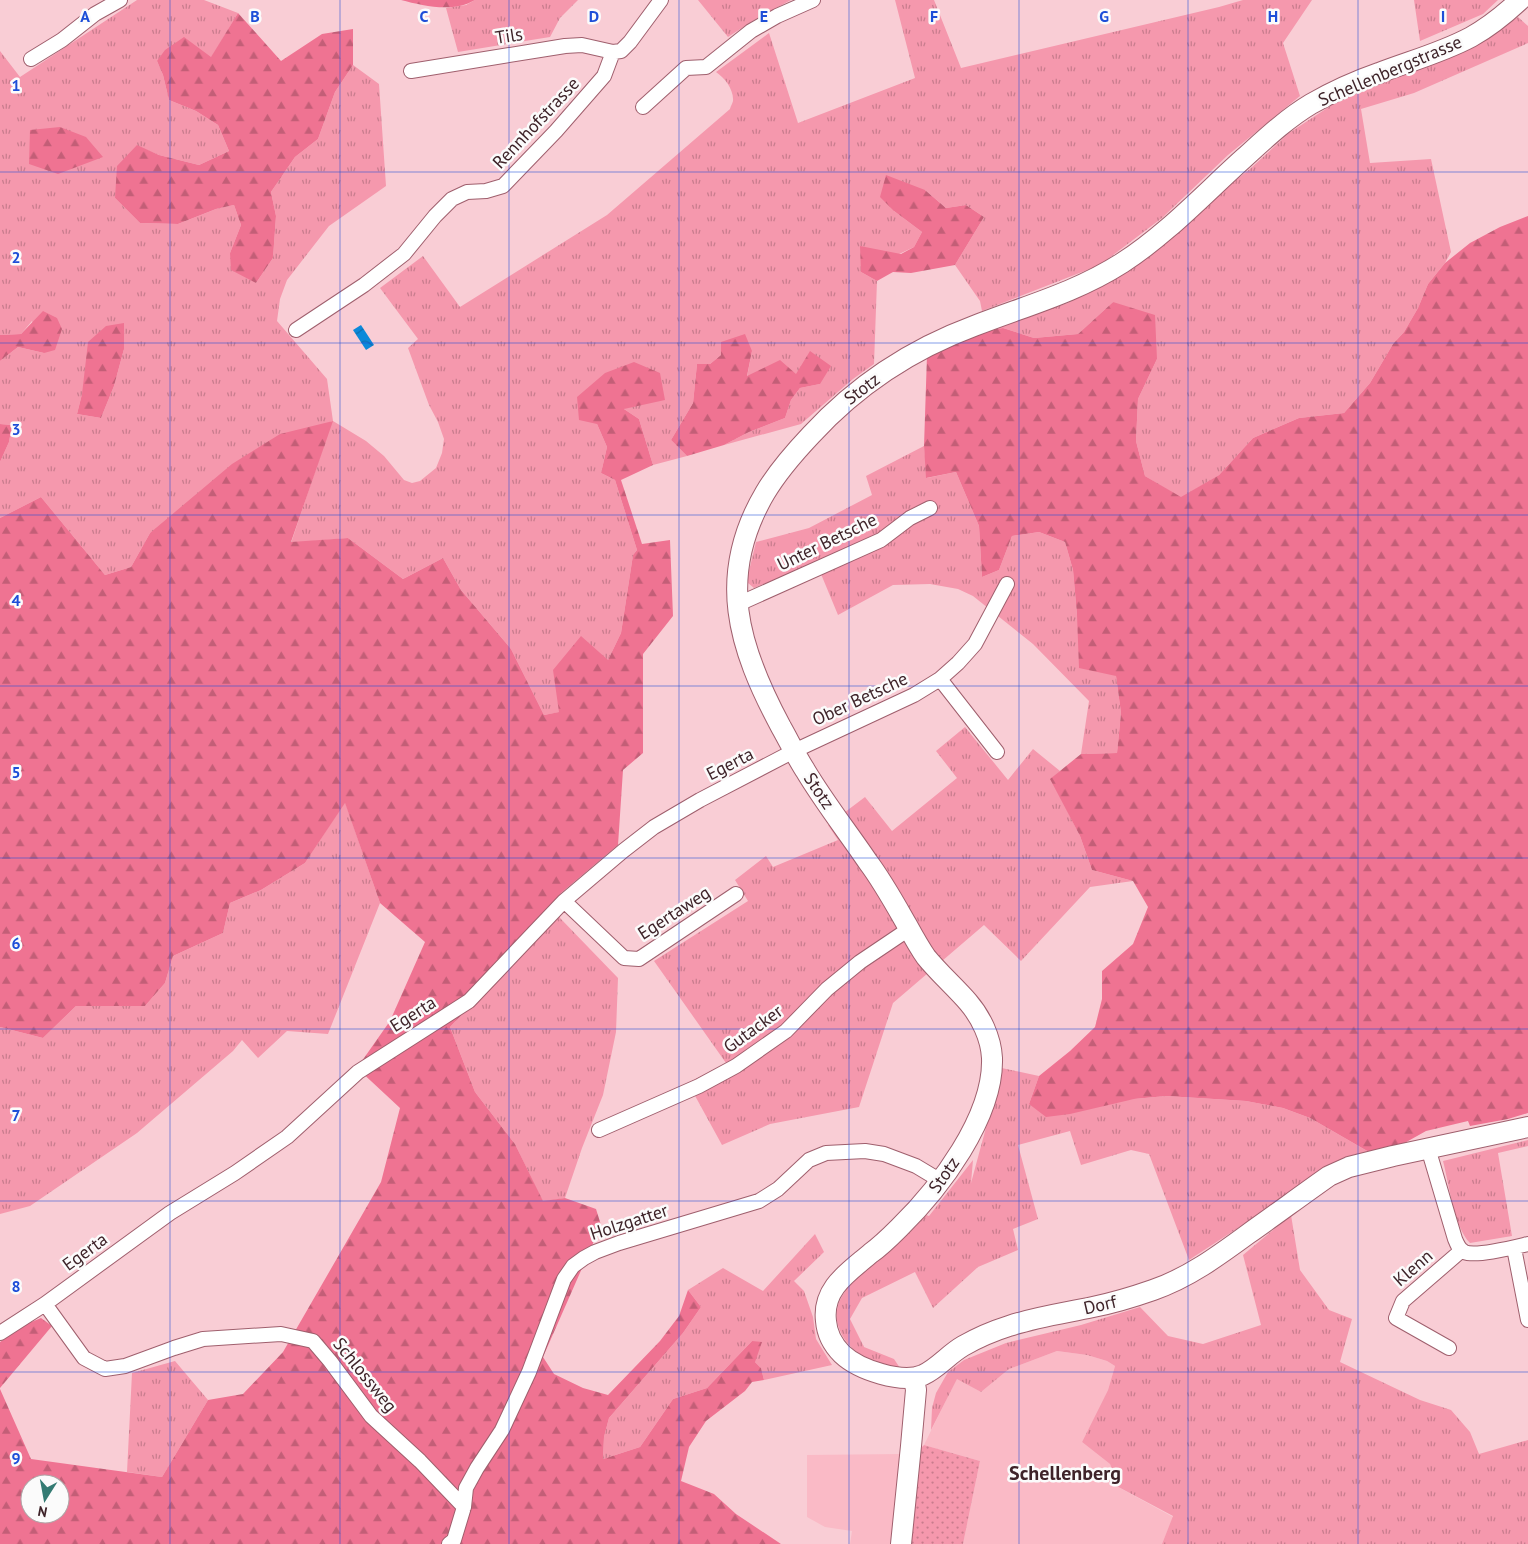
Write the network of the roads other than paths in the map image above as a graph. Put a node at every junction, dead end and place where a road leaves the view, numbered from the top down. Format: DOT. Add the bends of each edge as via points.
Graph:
graph roads {
  1 [pos="120,0"];
  2 [pos="661,0"];
  3 [pos="813,0"];
  4 [pos="1520,0"];
  5 [pos="613,52"];
  6 [pos="31,59"];
  7 [pos="411,72"];
  8 [pos="643,107"];
  9 [pos="1124,262"];
  10 [pos="296,330"];
  11 [pos="930,508"];
  12 [pos="1007,584"];
  13 [pos="737,602"];
  14 [pos="940,679"];
  15 [pos="794,751"];
  16 [pos="997,752"];
  17 [pos="736,894"];
  18 [pos="564,901"];
  19 [pos="909,929"];
  20 [pos="1528,1127"];
  21 [pos="599,1130"];
  22 [pos="1428,1148"];
  23 [pos="941,1181"];
  24 [pos="1521,1246"];
  25 [pos="1462,1250"];
  26 [pos="45,1304"];
  27 [pos="1528,1320"];
  28 [pos="0,1333"];
  29 [pos="1449,1348"];
  30 [pos="914,1378"];
  31 [pos="464,1507"];
  32 [pos="450,1544"];
  33 [pos="901,1544"];
  1 -- 6 [label="street"];
  2 -- 5 [label="street" via="630,42 621,51"];
  3 -- 8 [label="street" via="751,31 706,67 686,68"];
  4 -- 9 [label="street, Schellenbergstrasse" via="1473,36 1353,83 1310,105 1276,128 1181,218"];
  5 -- 7 [label="street, Tils" via="582,45 566,46"];
  5 -- 10 [label="street, Rennhofstrasse" via="604,76 503,186 467,192 452,199 404,254"];
  9 -- 13 [label="street, Stotz" via="1042,303 932,344 898,363 840,405 778,473 750,521 739,558"];
  11 -- 13 [label="street, Unter Betsche" via="910,518 881,540"];
  12 -- 14 [label="street, Ober Betsche" via="975,644"];
  13 -- 15 [label="street, Stotz" via="748,654 766,698"];
  14 -- 15 [label="street, Ober Betsche" via="914,696"];
  14 -- 16 [label="street"];
  15 -- 18 [label="street, Egerta" via="654,827"];
  15 -- 19 [label="street, Stotz" via="882,882"];
  17 -- 18 [label="street, Egertaweg" via="639,959 624,958"];
  18 -- 26 [label="street, Egerta" via="469,1001 358,1072 287,1137 170,1214"];
  19 -- 21 [label="street, Gutacker" via="860,962 786,1031 736,1066"];
  19 -- 23 [label="street, Stotz" via="928,960 982,1021 992,1060 984,1104"];
  20 -- 22 [label="street, Dorf"];
  22 -- 25 [label="street, Klenn" via="1455,1239"];
  22 -- 30 [label="street, Dorf" via="1360,1164 1329,1176 1216,1258 1171,1283 1113,1303 1013,1325 963,1346 932,1370"];
  23 -- 30 [label="street, Stotz" via="902,1226 840,1279 832,1290 826,1310 829,1333 842,1354 866,1369 895,1377"];
  23 -- 31 [label="street, Holzgatter" via="916,1166 884,1154 865,1151 826,1153 809,1160 760,1201 619,1243 584,1258 564,1279 529,1372 502,1430 466,1488"];
  24 -- 25 [label="street" via="1472,1253"];
  24 -- 27 [label="street"];
  25 -- 29 [label="street, Klenn" via="1403,1301 1396,1318"];
  26 -- 28 [label="street"];
  26 -- 31 [label="street, Schlossweg" via="84,1358 104,1369 125,1366 203,1340 281,1334 313,1341 371,1416"];
  30 -- 33 [label="street" via="916,1390"];
  31 -- 32 [label="street"];
}
